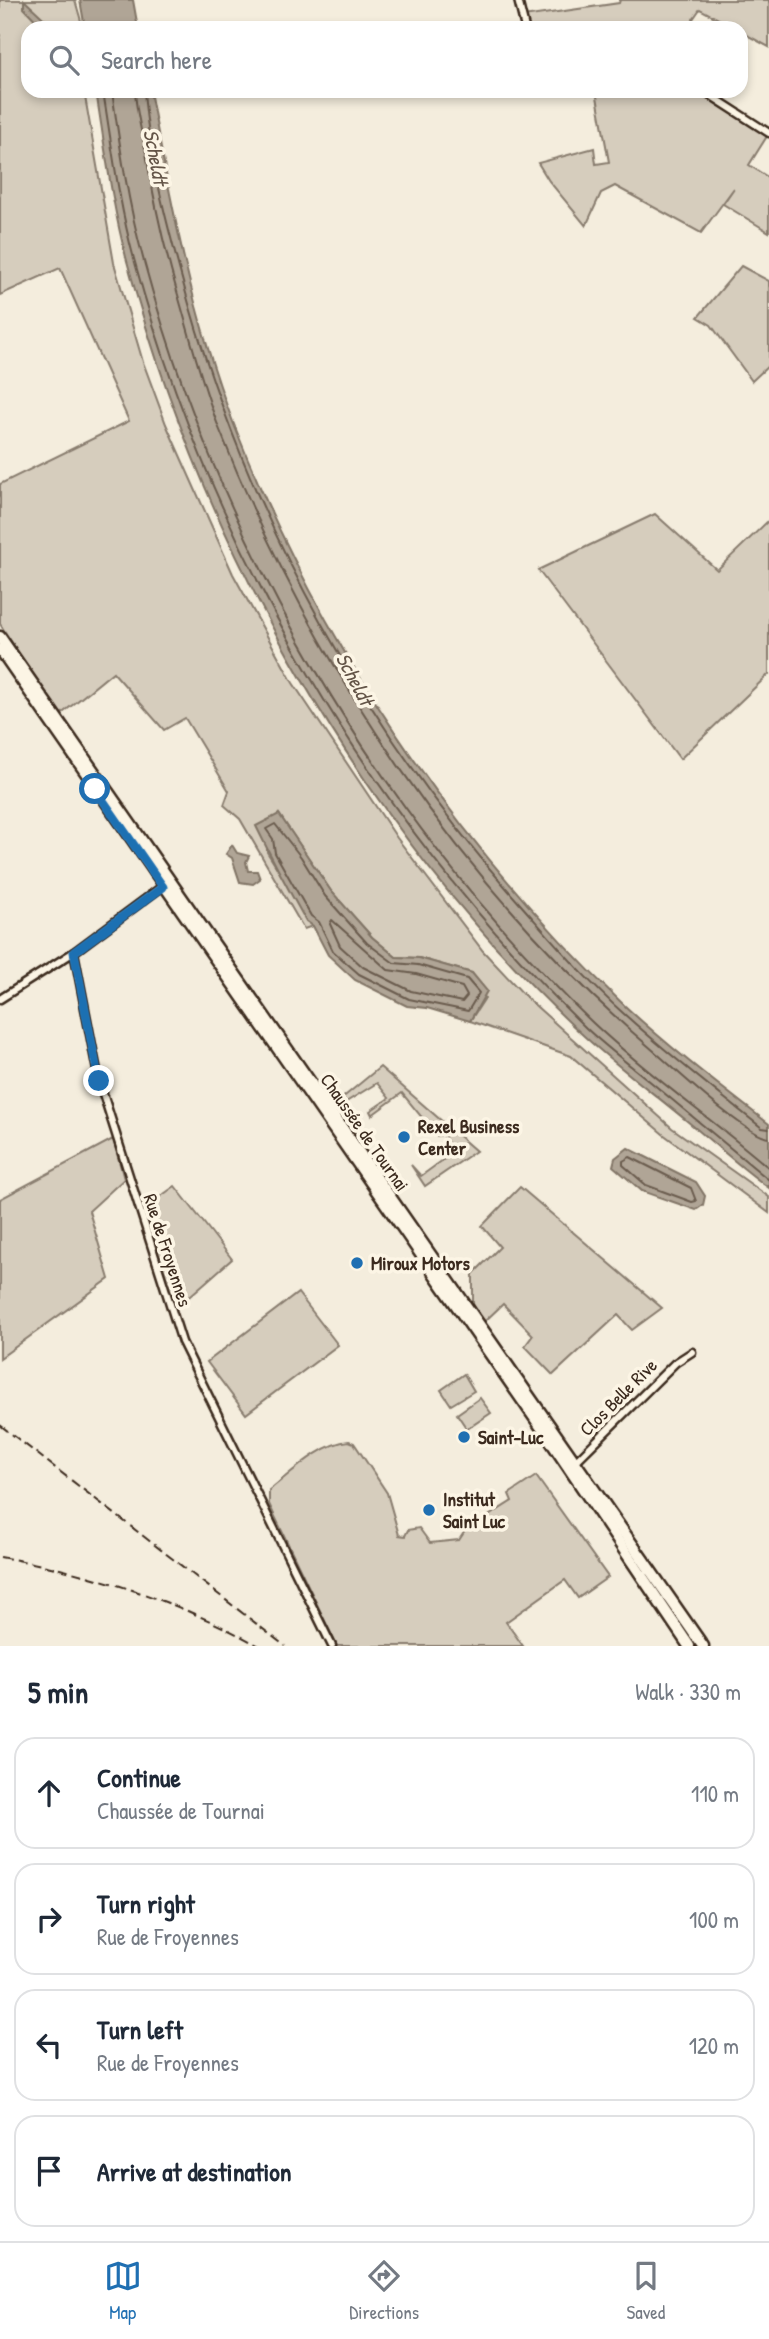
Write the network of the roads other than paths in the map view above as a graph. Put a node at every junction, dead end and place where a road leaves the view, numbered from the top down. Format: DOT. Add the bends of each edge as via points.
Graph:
graph roads {
  1 [pos="518,0"];
  2 [pos="522,21"];
  3 [pos="715,98"];
  4 [pos="769,133"];
  5 [pos="0,637"];
  6 [pos="0,649"];
  7 [pos="165,884"];
  8 [pos="74,952"];
  9 [pos="0,999"];
  10 [pos="692,1352"];
  11 [pos="572,1464"];
  12 [pos="332,1646"];
  13 [pos="689,1646"];
  14 [pos="703,1646"];
  1 -- 2 [label="street"];
  3 -- 4 [label="street"];
  5 -- 7 [label="main road, Chaussée de Tournai"];
  6 -- 7 [label="main road, Chaussée de Tournai"];
  7 -- 8 [label="street"];
  7 -- 11 [label="main road, Chaussée de Tournai"];
  8 -- 9 [label="street"];
  8 -- 12 [label="street, Rue de Froyennes" via="99,1081 182,1342"];
  10 -- 11 [label="street, Clos Belle Rive" via="675,1363"];
  11 -- 13 [label="main road, Chaussée de Tournai"];
  11 -- 14 [label="main road, Chaussée de Tournai"];
}
